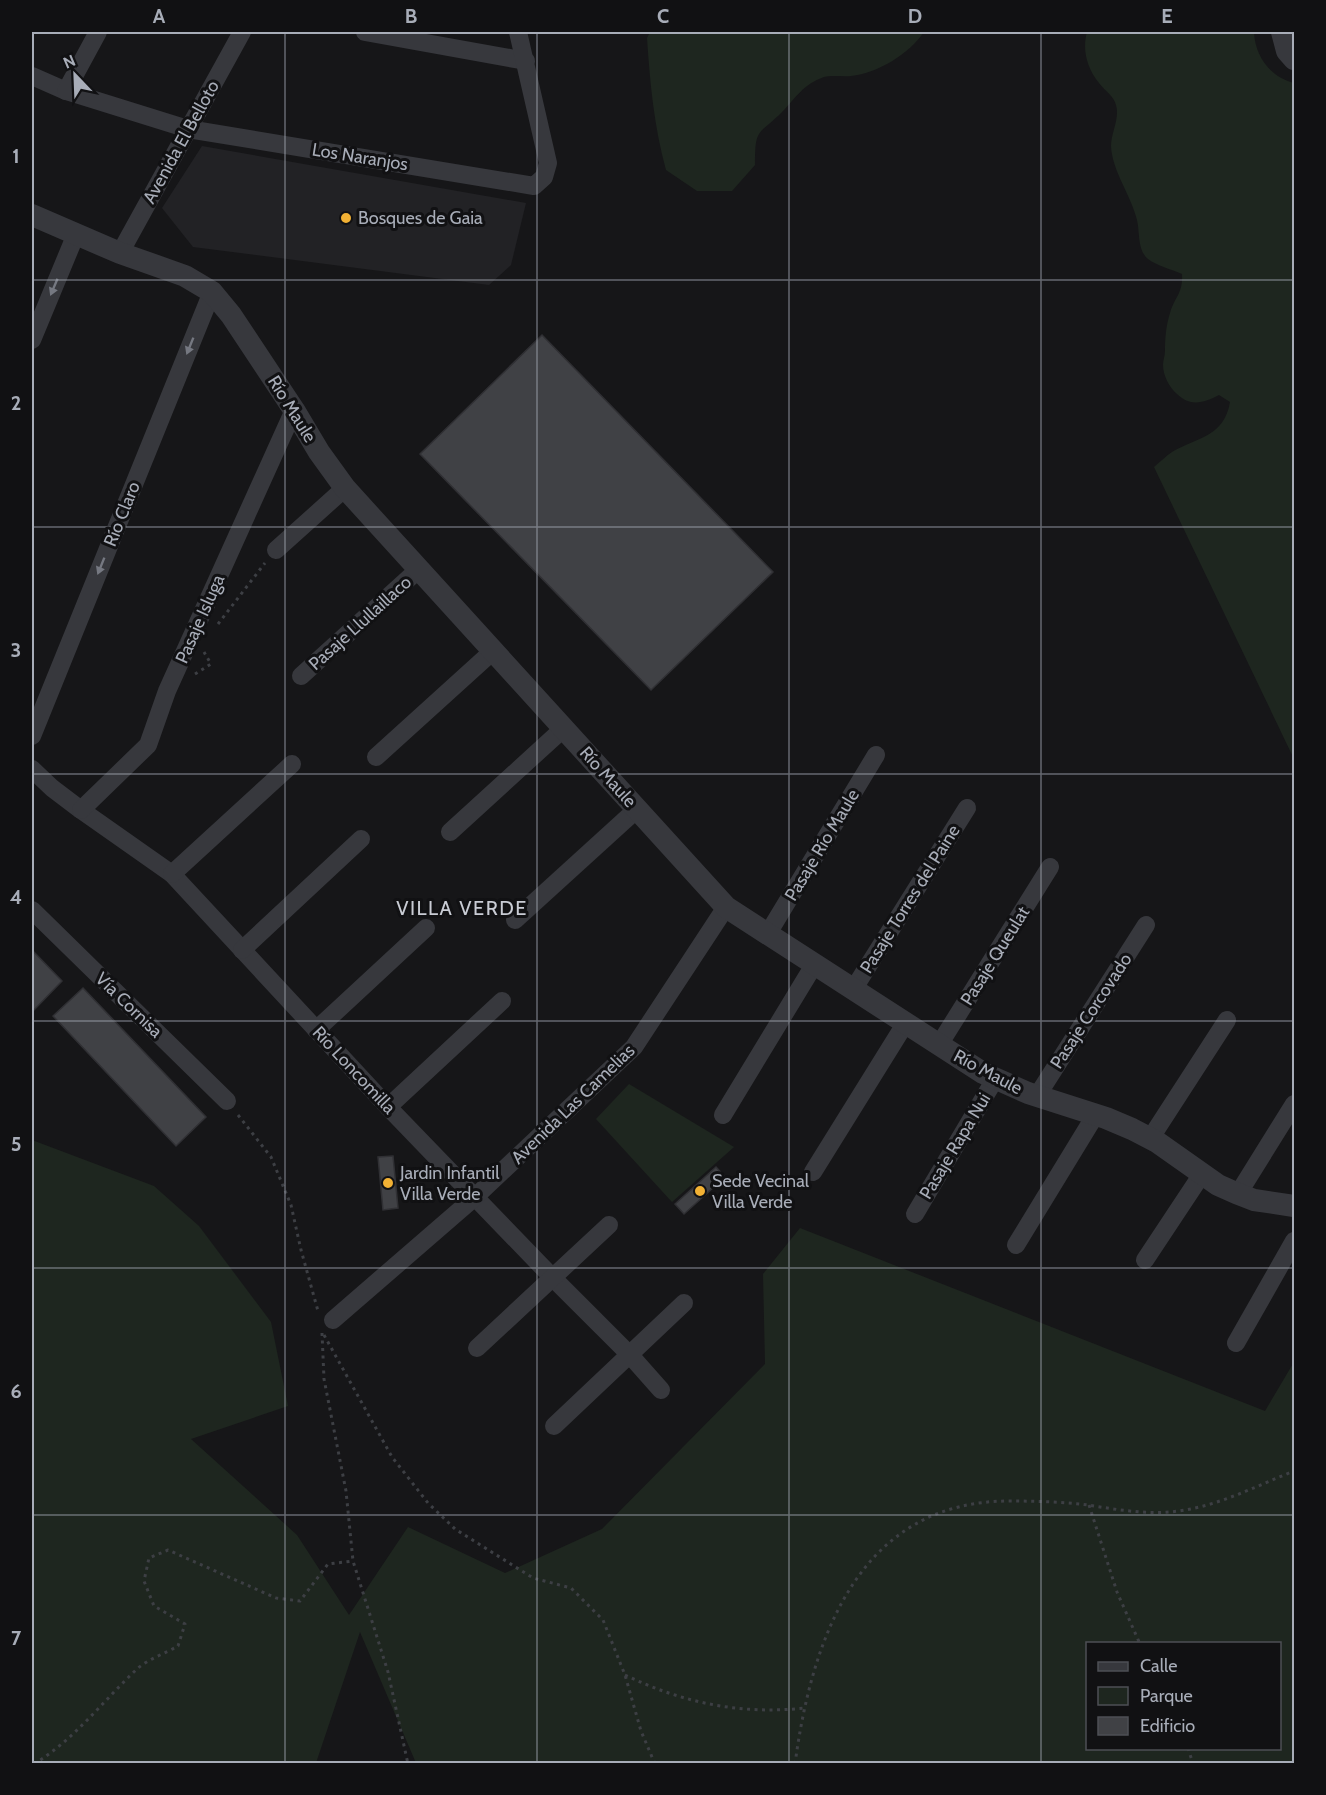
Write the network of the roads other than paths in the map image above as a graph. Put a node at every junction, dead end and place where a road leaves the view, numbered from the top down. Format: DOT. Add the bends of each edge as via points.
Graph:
graph roads {
  1 [pos="98,32"];
  2 [pos="242,32"];
  3 [pos="365,32"];
  4 [pos="518,32"];
  5 [pos="1282,32"];
  6 [pos="1294,59"];
  7 [pos="526,62"];
  8 [pos="32,76"];
  9 [pos="66,90"];
  10 [pos="188,129"];
  11 [pos="32,215"];
  12 [pos="76,234"];
  13 [pos="120,253"];
  14 [pos="212,292"];
  15 [pos="32,340"];
  16 [pos="294,410"];
  17 [pos="345,488"];
  18 [pos="276,550"];
  19 [pos="419,569"];
  20 [pos="493,651"];
  21 [pos="301,676"];
  22 [pos="564,728"];
  23 [pos="32,736"];
  24 [pos="876,755"];
  25 [pos="376,757"];
  26 [pos="292,764"];
  27 [pos="32,769"];
  28 [pos="967,808"];
  29 [pos="637,809"];
  30 [pos="81,810"];
  31 [pos="450,831"];
  32 [pos="362,839"];
  33 [pos="1050,867"];
  34 [pos="172,874"];
  35 [pos="726,907"];
  36 [pos="32,910"];
  37 [pos="515,920"];
  38 [pos="1146,925"];
  39 [pos="426,928"];
  40 [pos="767,935"];
  41 [pos="242,950"];
  42 [pos="814,965"];
  43 [pos="853,990"];
  44 [pos="502,1000"];
  45 [pos="1227,1020"];
  46 [pos="905,1024"];
  47 [pos="316,1030"];
  48 [pos="939,1046"];
  49 [pos="995,1079"];
  50 [pos="1037,1096"];
  51 [pos="227,1101"];
  52 [pos="1294,1104"];
  53 [pos="388,1107"];
  54 [pos="1096,1114"];
  55 [pos="723,1115"];
  56 [pos="1150,1139"];
  57 [pos="813,1172"];
  58 [pos="1202,1174"];
  59 [pos="1238,1194"];
  60 [pos="475,1197"];
  61 [pos="1294,1206"];
  62 [pos="915,1214"];
  63 [pos="609,1225"];
  64 [pos="1294,1242"];
  65 [pos="1016,1245"];
  66 [pos="1145,1260"];
  67 [pos="553,1278"];
  68 [pos="684,1303"];
  69 [pos="324,1322"];
  70 [pos="1236,1343"];
  71 [pos="477,1348"];
  72 [pos="630,1355"];
  73 [pos="661,1390"];
  74 [pos="554,1426"];
  1 -- 9 [label="street"];
  2 -- 10 [label="street, Avenida El Belloto"];
  3 -- 7 [label="street"];
  4 -- 7 [label="street, Los Naranjos"];
  5 -- 6 [label="street" via="1283,44"];
  7 -- 10 [label="street, Los Naranjos" via="548,163 544,177 534,186"];
  8 -- 9 [label="street, Los Naranjos"];
  9 -- 10 [label="street, Los Naranjos"];
  10 -- 13 [label="street, Avenida El Belloto"];
  11 -- 12 [label="street, Río Maule"];
  12 -- 13 [label="street, Río Maule"];
  12 -- 15 [label="street, one-way"];
  13 -- 14 [label="street, Río Maule" via="185,276"];
  14 -- 16 [label="street, Río Maule"];
  14 -- 23 [label="street, Río Claro, one-way"];
  16 -- 17 [label="street, Río Maule"];
  16 -- 30 [label="street, Pasaje Isluga" via="167,691 148,745"];
  17 -- 18 [label="street"];
  17 -- 19 [label="street, Río Maule"];
  19 -- 20 [label="street, Río Maule"];
  19 -- 21 [label="street, Pasaje Llullaillaco"];
  20 -- 22 [label="street, Río Maule"];
  20 -- 25 [label="street"];
  22 -- 29 [label="street, Río Maule"];
  22 -- 31 [label="street"];
  24 -- 40 [label="street, Pasaje Río Maule"];
  26 -- 34 [label="street"];
  27 -- 30 [label="street, Río Loncomilla"];
  28 -- 43 [label="street, Pasaje Torres del Paine"];
  29 -- 35 [label="street, Río Maule"];
  29 -- 37 [label="street"];
  30 -- 34 [label="street, Río Loncomilla"];
  32 -- 41 [label="street"];
  33 -- 48 [label="street, Pasaje Queulat"];
  34 -- 41 [label="street, Río Loncomilla"];
  35 -- 40 [label="street, Río Maule"];
  35 -- 60 [label="street, Avenida Las Camelias" via="634,1047"];
  36 -- 51 [label="street, Vía Cornisa"];
  38 -- 50 [label="street, Pasaje Corcovado"];
  39 -- 47 [label="street"];
  40 -- 42 [label="street, Río Maule"];
  41 -- 47 [label="street, Río Loncomilla"];
  42 -- 43 [label="street, Río Maule"];
  42 -- 55 [label="street"];
  43 -- 46 [label="street, Río Maule"];
  44 -- 53 [label="street"];
  45 -- 56 [label="street"];
  46 -- 48 [label="street, Río Maule"];
  46 -- 57 [label="street"];
  47 -- 53 [label="street, Río Loncomilla"];
  48 -- 49 [label="street, Río Maule"];
  49 -- 50 [label="street, Río Maule"];
  49 -- 62 [label="street, Pasaje Rapa Nui"];
  50 -- 54 [label="street, Río Maule"];
  52 -- 59 [label="street"];
  53 -- 60 [label="street, Río Loncomilla"];
  54 -- 56 [label="street, Río Maule"];
  54 -- 65 [label="street"];
  56 -- 58 [label="street, Río Maule"];
  58 -- 59 [label="street, Río Maule"];
  58 -- 66 [label="street"];
  59 -- 61 [label="street, Río Maule"];
  60 -- 67 [label="street, Río Loncomilla"];
  60 -- 69 [label="street, Avenida Las Camelias"];
  63 -- 67 [label="street"];
  64 -- 70 [label="street"];
  67 -- 71 [label="street"];
  67 -- 72 [label="street, Río Loncomilla"];
  68 -- 72 [label="street"];
  72 -- 73 [label="street, Río Loncomilla"];
  72 -- 74 [label="street"];
}
